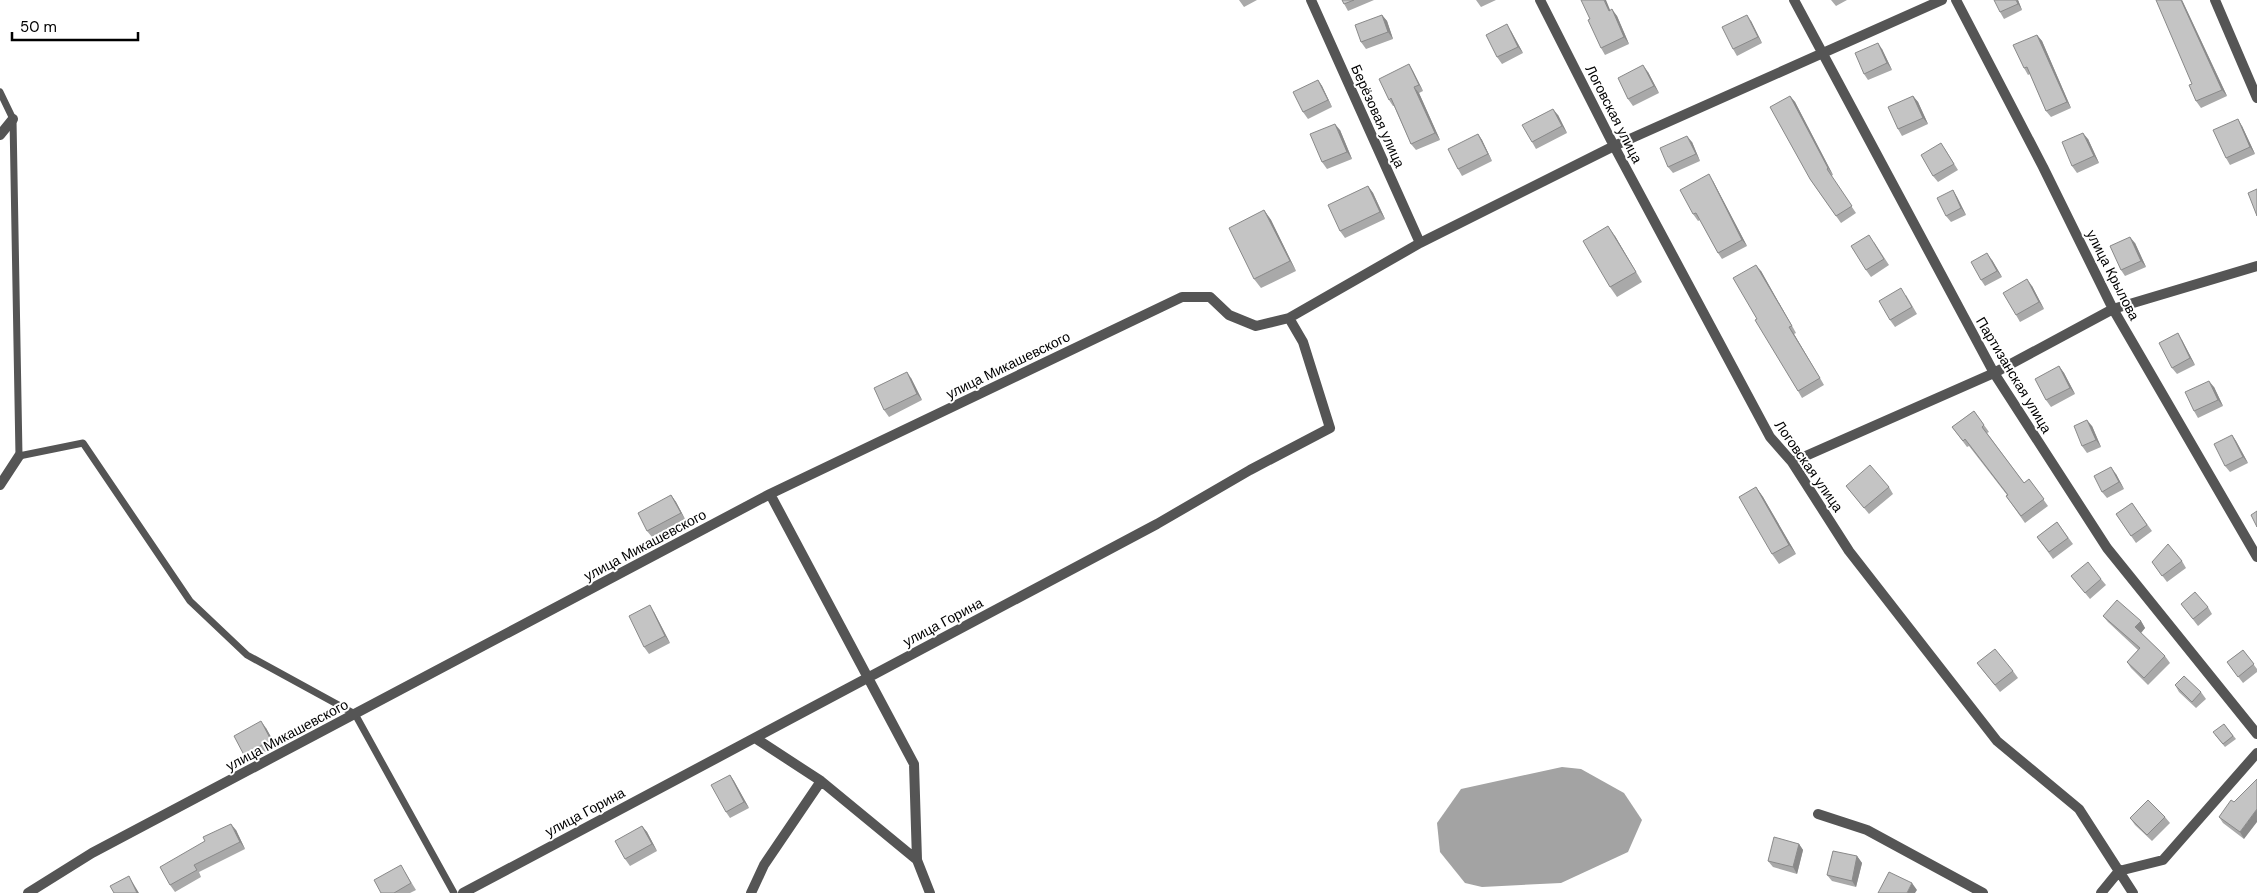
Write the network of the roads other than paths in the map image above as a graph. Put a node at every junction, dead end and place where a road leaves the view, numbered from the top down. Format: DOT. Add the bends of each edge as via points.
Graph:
graph roads {
  1 [pos="1311,0"];
  2 [pos="1540,0"];
  3 [pos="1794,0"];
  4 [pos="1942,0"];
  5 [pos="1956,0"];
  6 [pos="2215,0"];
  7 [pos="1822,53"];
  8 [pos="0,92"];
  9 [pos="2257,98"];
  10 [pos="13,119"];
  11 [pos="0,135"];
  12 [pos="1614,146"];
  13 [pos="1420,243"];
  14 [pos="2257,266"];
  15 [pos="2113,309"];
  16 [pos="1288,318"];
  17 [pos="1994,373"];
  18 [pos="19,456"];
  19 [pos="1792,462"];
  20 [pos="0,485"];
  21 [pos="770,494"];
  22 [pos="2257,557"];
  23 [pos="868,678"];
  24 [pos="355,714"];
  25 [pos="2257,734"];
  26 [pos="754,738"];
  27 [pos="2257,754"];
  28 [pos="821,781"];
  29 [pos="1818,814"];
  30 [pos="917,860"];
  31 [pos="2119,871"];
  32 [pos="28,893"];
  33 [pos="454,893"];
  34 [pos="462,893"];
  35 [pos="751,893"];
  36 [pos="930,893"];
  37 [pos="1983,893"];
  38 [pos="2101,893"];
  39 [pos="2133,893"];
  1 -- 13 [label="street, Берёзовая улица"];
  2 -- 12 [label="street, Логовская улица"];
  3 -- 7 [label="street, Партизанская улица"];
  4 -- 7 [label="street, улица Микашевского"];
  5 -- 15 [label="street, улица Крылова"];
  6 -- 9 [label="street"];
  7 -- 12 [label="street, улица Микашевского"];
  7 -- 17 [label="street, Партизанская улица"];
  8 -- 10 [label="lane"];
  10 -- 11 [label="street"];
  10 -- 18 [label="lane"];
  12 -- 13 [label="street, улица Микашевского"];
  12 -- 19 [label="street, Логовская улица" via="1770,437"];
  13 -- 16 [label="street, улица Микашевского"];
  14 -- 15 [label="street"];
  15 -- 17 [label="street"];
  15 -- 22 [label="street, улица Крылова"];
  16 -- 21 [label="street, улица Микашевского" via="1256,326 1229,315 1210,297 1182,297"];
  16 -- 23 [label="street, улица Горина" via="1303,342 1330,428"];
  17 -- 19 [label="street"];
  17 -- 25 [label="street, Партизанская улица" via="2107,548"];
  18 -- 20 [label="street"];
  18 -- 24 [label="lane" via="83,443 190,600 247,655"];
  19 -- 31 [label="street, Логовская улица" via="1849,551 1997,740 2079,809"];
  21 -- 23 [label="street"];
  21 -- 24 [label="street, улица Микашевского"];
  23 -- 26 [label="street, улица Горина"];
  23 -- 30 [label="street" via="914,764"];
  24 -- 32 [label="street, улица Микашевского" via="92,853"];
  24 -- 33 [label="lane"];
  26 -- 28 [label="street"];
  26 -- 34 [label="street, улица Горина"];
  27 -- 31 [label="street" via="2163,860"];
  28 -- 30 [label="street"];
  28 -- 35 [label="street" via="764,866"];
  29 -- 37 [label="street" via="1868,830"];
  30 -- 36 [label="street"];
  31 -- 38 [label="street"];
  31 -- 39 [label="street, Логовская улица"];
}
